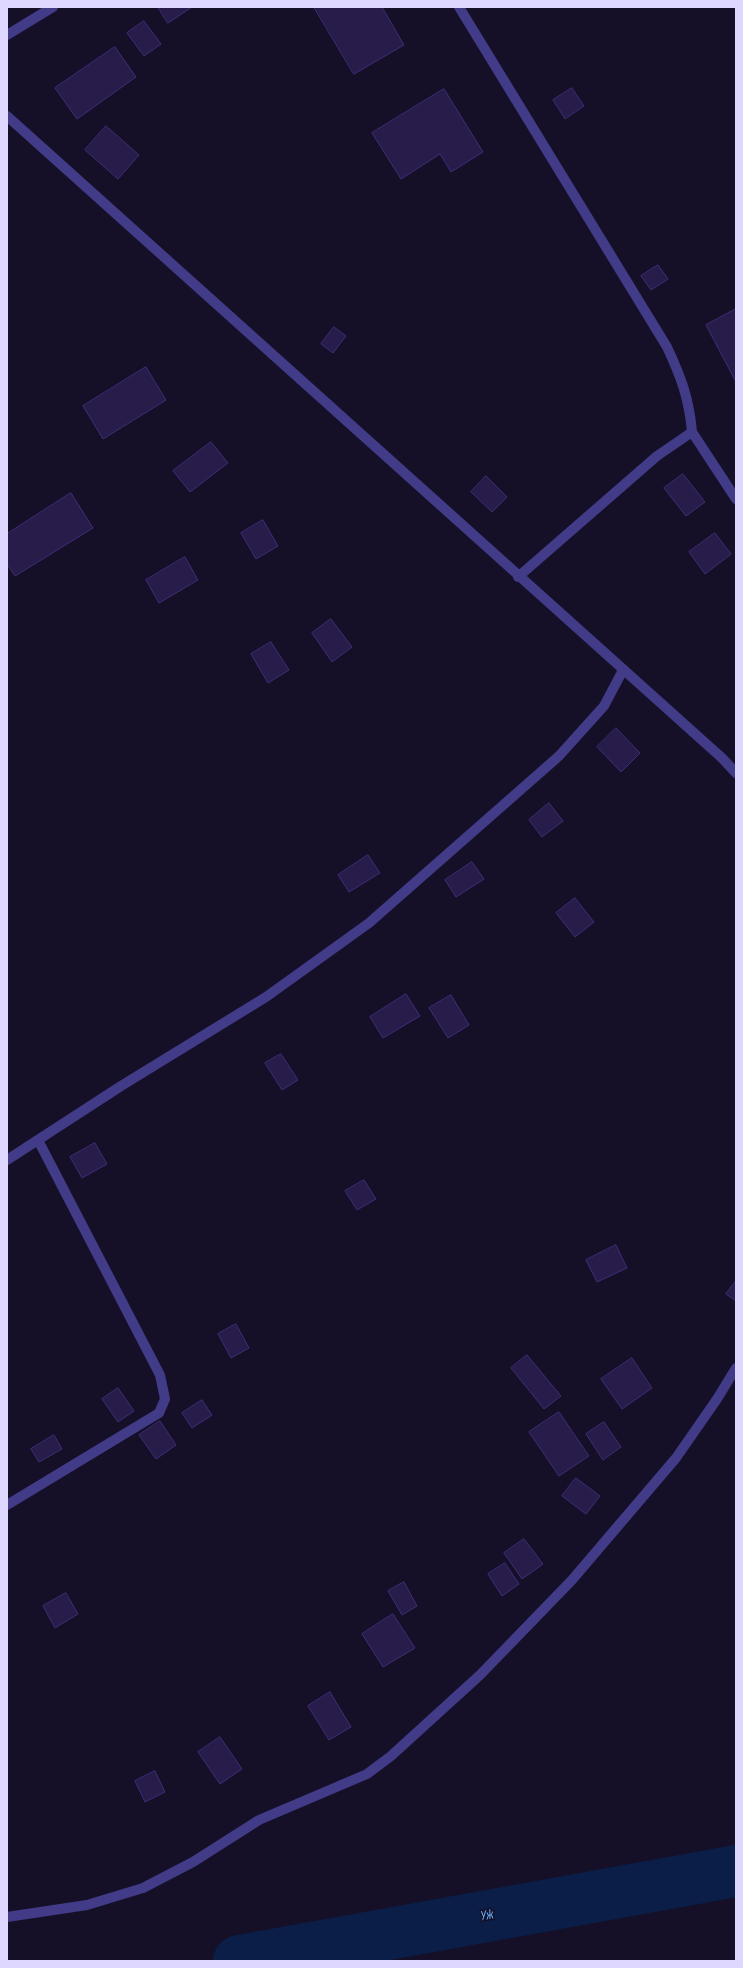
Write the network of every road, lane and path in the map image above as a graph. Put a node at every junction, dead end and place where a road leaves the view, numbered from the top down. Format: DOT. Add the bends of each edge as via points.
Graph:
graph roads {
  1 [pos="53,7"];
  2 [pos="459,7"];
  3 [pos="7,35"];
  4 [pos="7,116"];
  5 [pos="692,432"];
  6 [pos="735,495"];
  7 [pos="518,576"];
  8 [pos="623,670"];
  9 [pos="736,773"];
  10 [pos="38,1140"];
  11 [pos="7,1160"];
  12 [pos="736,1368"];
  13 [pos="7,1505"];
  14 [pos="7,1917"];
  1 -- 3 [label="street"];
  2 -- 5 [label="street" via="667,347 682,381 690,410"];
  4 -- 7 [label="street"];
  5 -- 6 [label="street"];
  5 -- 7 [label="street" via="657,456"];
  7 -- 8 [label="street"];
  8 -- 9 [label="street"];
  8 -- 10 [label="street" via="604,706 559,756 369,923 266,997"];
  10 -- 11 [label="street"];
  10 -- 13 [label="street" via="160,1375 165,1399 159,1413"];
  12 -- 14 [label="street" via="676,1458 572,1580 480,1674 368,1774 259,1820 193,1862 143,1888 87,1905"];
}
